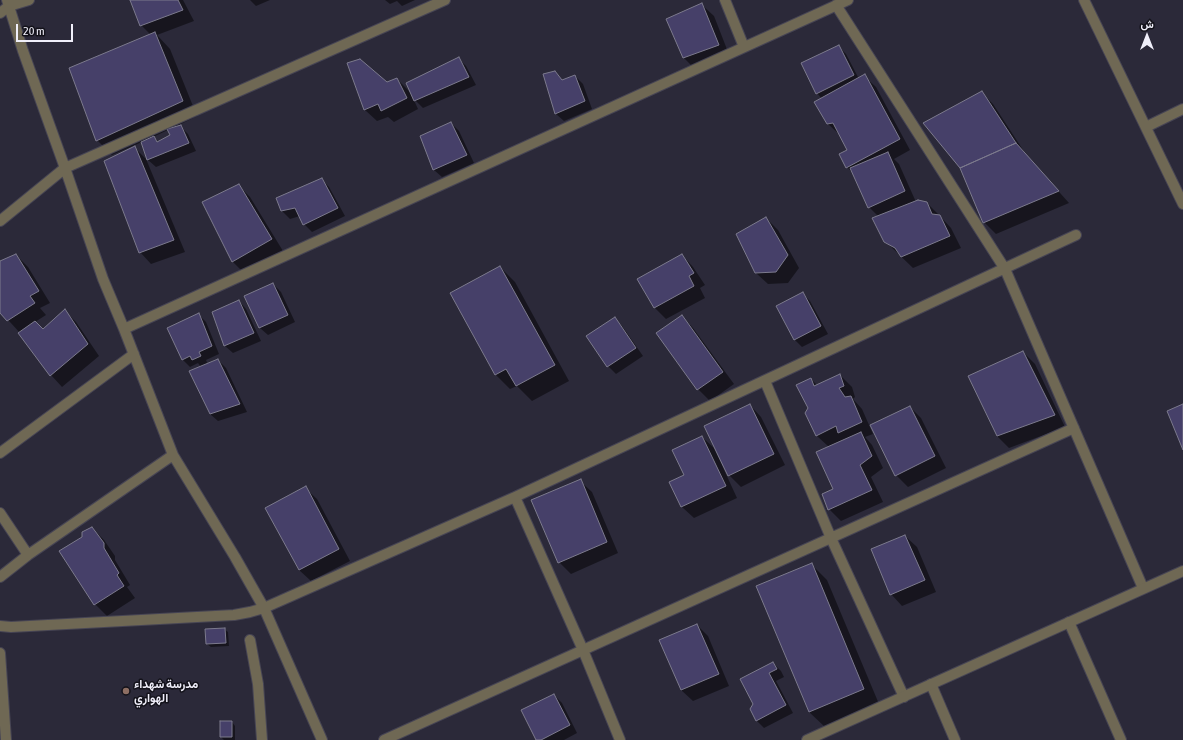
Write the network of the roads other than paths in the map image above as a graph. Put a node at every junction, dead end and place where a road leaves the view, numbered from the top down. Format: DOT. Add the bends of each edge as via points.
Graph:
graph roads {
  1 [pos="29,0"];
  2 [pos="444,0"];
  3 [pos="725,0"];
  4 [pos="848,0"];
  5 [pos="1084,0"];
  6 [pos="8,3"];
  7 [pos="836,5"];
  8 [pos="0,13"];
  9 [pos="744,48"];
  10 [pos="1183,109"];
  11 [pos="1146,127"];
  12 [pos="65,168"];
  13 [pos="1183,204"];
  14 [pos="0,221"];
  15 [pos="1076,236"];
  16 [pos="1005,269"];
  17 [pos="124,330"];
  18 [pos="134,354"];
  19 [pos="765,381"];
  20 [pos="1074,428"];
  21 [pos="0,453"];
  22 [pos="173,455"];
  23 [pos="515,497"];
  24 [pos="0,513"];
  25 [pos="831,538"];
  26 [pos="28,555"];
  27 [pos="1183,571"];
  28 [pos="0,576"];
  29 [pos="1143,588"];
  30 [pos="264,608"];
  31 [pos="1069,622"];
  32 [pos="0,626"];
  33 [pos="250,640"];
  34 [pos="583,650"];
  35 [pos="0,653"];
  36 [pos="931,684"];
  37 [pos="904,696"];
  38 [pos="6,740"];
  39 [pos="262,740"];
  40 [pos="322,740"];
  41 [pos="384,740"];
  42 [pos="620,740"];
  43 [pos="807,740"];
  44 [pos="955,740"];
  45 [pos="1121,740"];
  1 -- 6 [label="street"];
  2 -- 12 [label="street"];
  3 -- 9 [label="street"];
  4 -- 7 [label="street"];
  5 -- 11 [label="street"];
  6 -- 8 [label="street"];
  6 -- 12 [label="street"];
  7 -- 9 [label="street"];
  7 -- 16 [label="street"];
  9 -- 17 [label="street"];
  10 -- 11 [label="street"];
  11 -- 13 [label="street"];
  12 -- 14 [label="street"];
  12 -- 17 [label="street" via="102,279"];
  15 -- 16 [label="street"];
  16 -- 19 [label="street"];
  16 -- 20 [label="street"];
  17 -- 18 [label="street"];
  18 -- 21 [label="street"];
  18 -- 22 [label="street"];
  19 -- 23 [label="street"];
  19 -- 25 [label="street"];
  20 -- 25 [label="street"];
  20 -- 29 [label="street"];
  22 -- 26 [label="street"];
  22 -- 30 [label="street"];
  23 -- 30 [label="street"];
  23 -- 34 [label="street"];
  24 -- 26 [label="street"];
  25 -- 34 [label="street"];
  25 -- 37 [label="street"];
  26 -- 28 [label="street"];
  27 -- 29 [label="street"];
  29 -- 31 [label="street"];
  30 -- 32 [label="street" via="234,615"];
  30 -- 40 [label="street"];
  31 -- 36 [label="street"];
  31 -- 45 [label="street"];
  33 -- 39 [label="street" via="258,684"];
  34 -- 41 [label="street"];
  34 -- 42 [label="street"];
  35 -- 38 [label="street"];
  36 -- 37 [label="street"];
  36 -- 44 [label="street"];
  37 -- 43 [label="street"];
}
